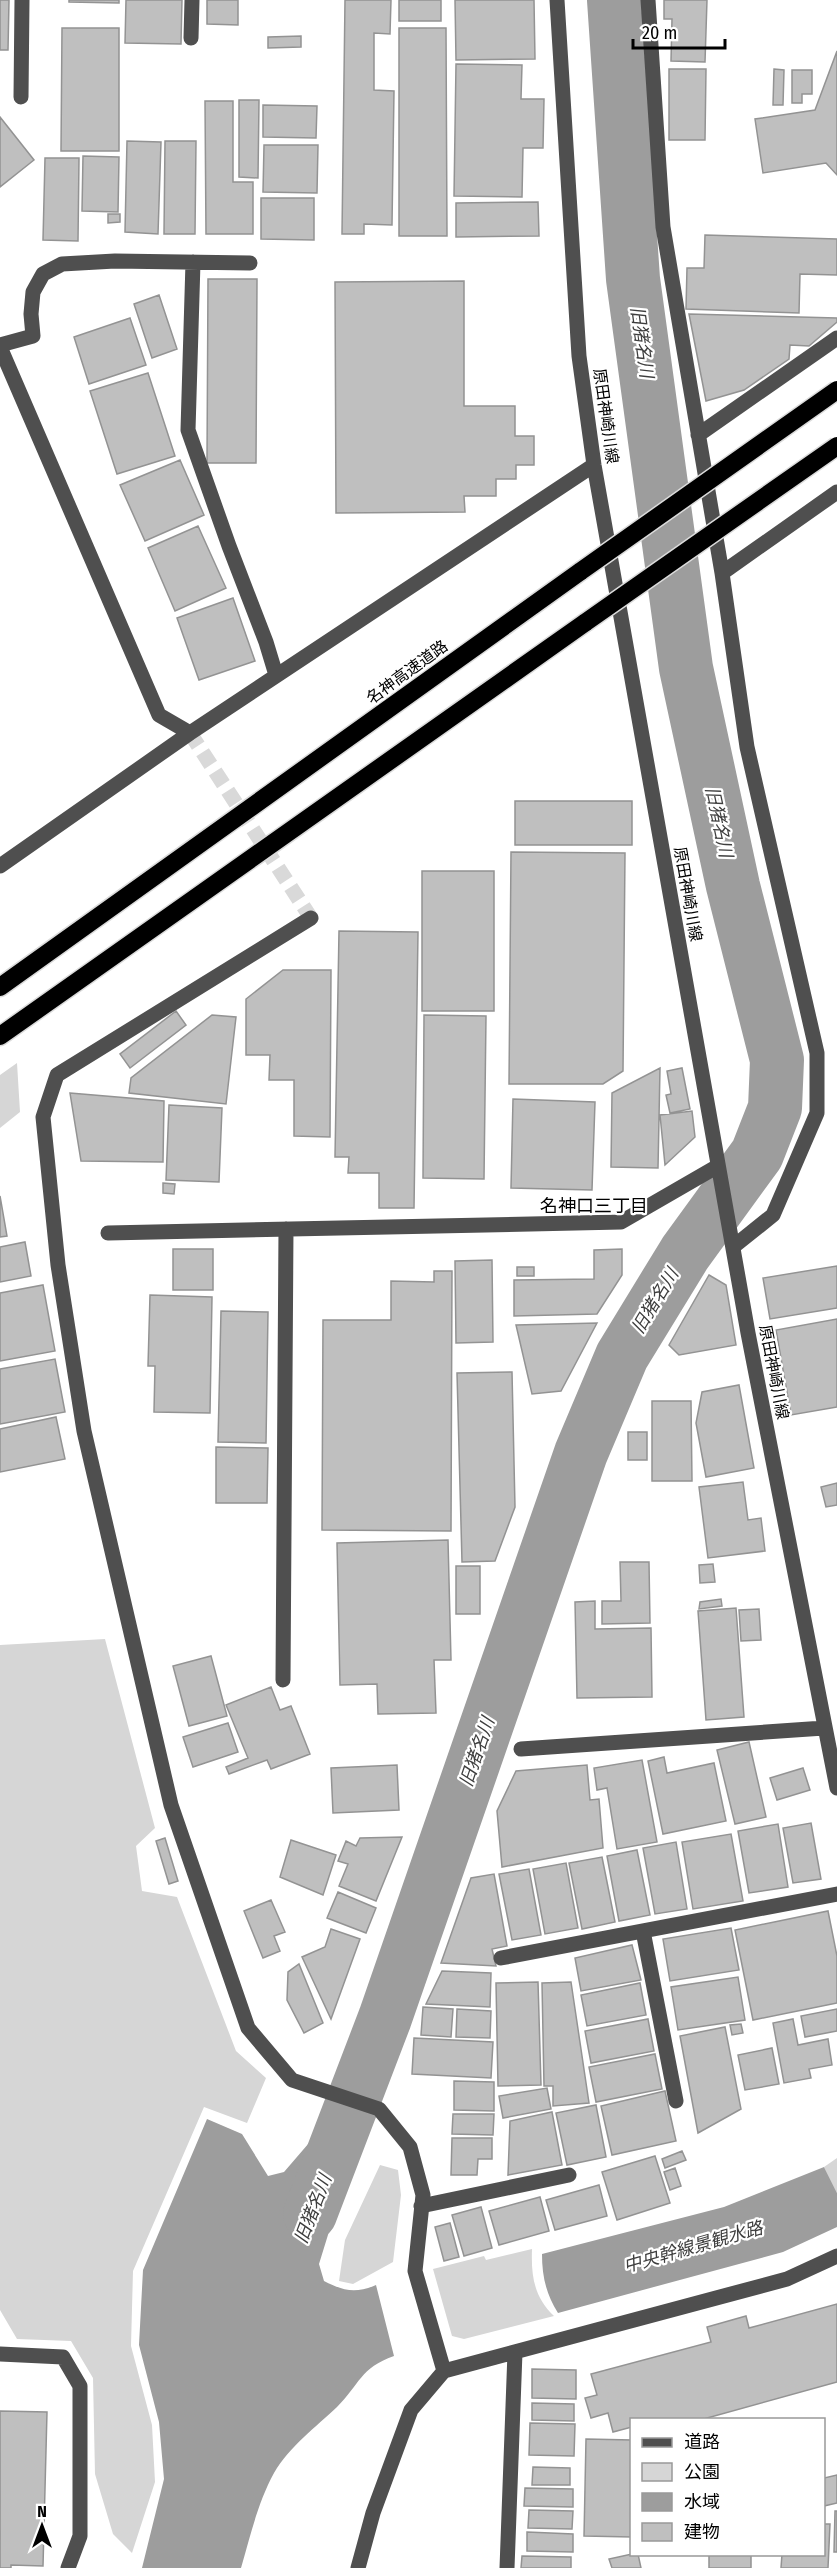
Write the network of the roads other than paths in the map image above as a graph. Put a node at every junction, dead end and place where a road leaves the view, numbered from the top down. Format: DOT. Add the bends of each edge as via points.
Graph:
graph roads {
  1 [pos="22,0"];
  2 [pos="192,0"];
  3 [pos="557,0"];
  4 [pos="648,0"];
  5 [pos="191,38"];
  6 [pos="21,97"];
  7 [pos="193,262"];
  8 [pos="250,263"];
  9 [pos="837,338"];
  10 [pos="0,346"];
  11 [pos="837,390"];
  12 [pos="698,435"];
  13 [pos="837,446"];
  14 [pos="594,465"];
  15 [pos="837,492"];
  16 [pos="722,573"];
  17 [pos="276,675"];
  18 [pos="190,733"];
  19 [pos="0,866"];
  20 [pos="310,918"];
  21 [pos="0,987"];
  22 [pos="0,1036"];
  23 [pos="718,1166"];
  24 [pos="286,1229"];
  25 [pos="108,1233"];
  26 [pos="733,1248"];
  27 [pos="283,1680"];
  28 [pos="824,1728"];
  29 [pos="521,1749"];
  30 [pos="837,1788"];
  31 [pos="837,1894"];
  32 [pos="643,1931"];
  33 [pos="501,1958"];
  34 [pos="676,2101"];
  35 [pos="569,2175"];
  36 [pos="422,2206"];
  37 [pos="837,2256"];
  38 [pos="515,2352"];
  39 [pos="0,2354"];
  40 [pos="444,2371"];
  41 [pos="68,2568"];
  42 [pos="358,2568"];
  43 [pos="507,2568"];
  1 -- 6 [label="street"];
  2 -- 5 [label="street"];
  3 -- 14 [label="street, 原田神崎川線" via="579,356"];
  4 -- 12 [label="street" via="663,227"];
  7 -- 8 [label="street"];
  7 -- 10 [label="street" via="62,264 43,274 33,292 33,336"];
  7 -- 17 [label="street" via="188,430"];
  9 -- 12 [label="street"];
  10 -- 18 [label="street" via="159,715"];
  11 -- 21 [label="highway, 名神高速道路, bridge"];
  12 -- 16 [label="street"];
  13 -- 22 [label="highway, bridge"];
  14 -- 17 [label="street"];
  14 -- 23 [label="street, 原田神崎川線"];
  15 -- 16 [label="street"];
  16 -- 26 [label="street" via="747,747 817,1053 817,1113 778,1205 773,1215"];
  17 -- 18 [label="street"];
  18 -- 19 [label="street"];
  20 -- 36 [label="street" via="57,1075 42,1117 52,1225 84,1431 171,1805 248,2028 292,2080 379,2109 410,2146 423,2194"];
  23 -- 24 [label="street" via="621,1222"];
  23 -- 26 [label="street, 原田神崎川線"];
  24 -- 25 [label="street"];
  24 -- 27 [label="street"];
  26 -- 28 [label="street, 原田神崎川線"];
  28 -- 29 [label="street"];
  28 -- 30 [label="street, 原田神崎川線"];
  31 -- 32 [label="street"];
  32 -- 33 [label="street"];
  32 -- 34 [label="street"];
  35 -- 36 [label="street"];
  36 -- 40 [label="street" via="415,2271"];
  37 -- 38 [label="street" via="788,2279"];
  38 -- 40 [label="street"];
  38 -- 43 [label="street"];
  39 -- 41 [label="street" via="63,2357 80,2386 80,2536"];
  40 -- 42 [label="street" via="411,2410 373,2513"];
}
